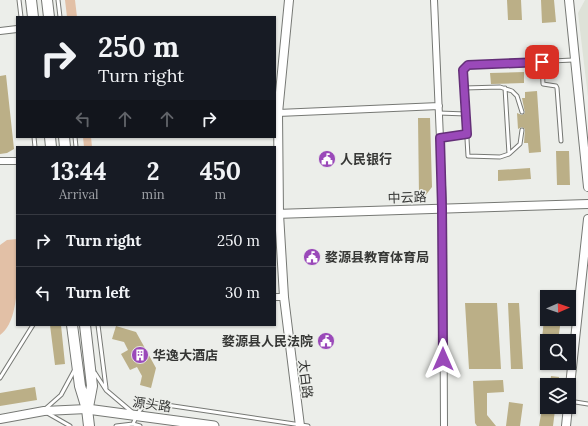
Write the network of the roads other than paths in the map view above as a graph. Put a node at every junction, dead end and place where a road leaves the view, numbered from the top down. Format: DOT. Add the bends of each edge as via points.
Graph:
graph roads {
  1 [pos="19,0"];
  2 [pos="31,0"];
  3 [pos="47,0"];
  4 [pos="58,0"];
  5 [pos="289,0"];
  6 [pos="434,0"];
  7 [pos="568,0"];
  8 [pos="21,16"];
  9 [pos="33,16"];
  10 [pos="49,16"];
  11 [pos="60,16"];
  12 [pos="16,29"];
  13 [pos="0,31"];
  14 [pos="575,60"];
  15 [pos="542,62"];
  16 [pos="464,88"];
  17 [pos="505,88"];
  18 [pos="439,110"];
  19 [pos="522,112"];
  20 [pos="278,113"];
  21 [pos="466,114"];
  22 [pos="585,127"];
  23 [pos="522,130"];
  24 [pos="467,134"];
  25 [pos="440,138"];
  26 [pos="561,141"];
  27 [pos="509,154"];
  28 [pos="16,160"];
  29 [pos="0,161"];
  30 [pos="588,187"];
  31 [pos="588,204"];
  32 [pos="442,208"];
  33 [pos="277,214"];
  34 [pos="588,219"];
  35 [pos="276,297"];
  36 [pos="284,297"];
  37 [pos="32,326"];
  38 [pos="72,326"];
  39 [pos="85,326"];
  40 [pos="98,326"];
  41 [pos="77,363"];
  42 [pos="90,364"];
  43 [pos="0,378"];
  44 [pos="571,378"];
  45 [pos="106,390"];
  46 [pos="576,402"];
  47 [pos="588,404"];
  48 [pos="87,409"];
  49 [pos="44,411"];
  50 [pos="567,414"];
  51 [pos="0,419"];
  52 [pos="135,419"];
  53 [pos="70,426"];
  54 [pos="89,426"];
  55 [pos="116,426"];
  56 [pos="140,426"];
  57 [pos="214,426"];
  58 [pos="303,426"];
  59 [pos="444,426"];
  60 [pos="566,426"];
  1 -- 8 [label="lane"];
  2 -- 9 [label="main road"];
  3 -- 10 [label="main road"];
  4 -- 11 [label="lane"];
  5 -- 20 [label="street, 太白路"];
  6 -- 18 [label="street"];
  7 -- 14 [label="street"];
  12 -- 13 [label="street"];
  14 -- 15 [label="lane"];
  14 -- 22 [label="street"];
  15 -- 16 [label="lane" via="468,65 463,70"];
  15 -- 26 [label="lane" via="543,84 557,88"];
  16 -- 17 [label="lane"];
  16 -- 21 [label="lane"];
  17 -- 19 [label="lane" via="517,96"];
  17 -- 27 [label="lane"];
  18 -- 20 [label="street"];
  18 -- 21 [label="lane"];
  18 -- 25 [label="street"];
  20 -- 33 [label="street, 太白路"];
  21 -- 24 [label="lane"];
  22 -- 30 [label="street"];
  23 -- 27 [label="lane" via="520,144"];
  24 -- 25 [label="lane"];
  24 -- 27 [label="lane" via="470,158 500,157"];
  25 -- 32 [label="street"];
  28 -- 29 [label="street"];
  31 -- 32 [label="street, 中云路"];
  32 -- 33 [label="street, 中云路"];
  32 -- 59 [label="street"];
  33 -- 36 [label="street, 太白路"];
  34 -- 44 [label="street"];
  35 -- 36 [label="street"];
  36 -- 58 [label="street, 太白路"];
  37 -- 43 [label="lane"];
  38 -- 41 [label="main road"];
  39 -- 42 [label="main road"];
  40 -- 45 [label="lane"];
  41 -- 48 [label="main road"];
  41 -- 49 [label="lane" via="72,378 61,395"];
  42 -- 45 [label="lane"];
  42 -- 48 [label="main road" via="92,386"];
  45 -- 52 [label="lane"];
  46 -- 47 [label="lane"];
  48 -- 49 [label="street"];
  48 -- 52 [label="main road, 源头路"];
  48 -- 54 [label="main road"];
  49 -- 51 [label="street"];
  49 -- 53 [label="lane"];
  50 -- 60 [label="street"];
  52 -- 55 [label="lane"];
  52 -- 56 [label="lane"];
  52 -- 57 [label="main road, 源头路"];
  52 -- 58 [label="lane" via="144,406 152,403"];
}
